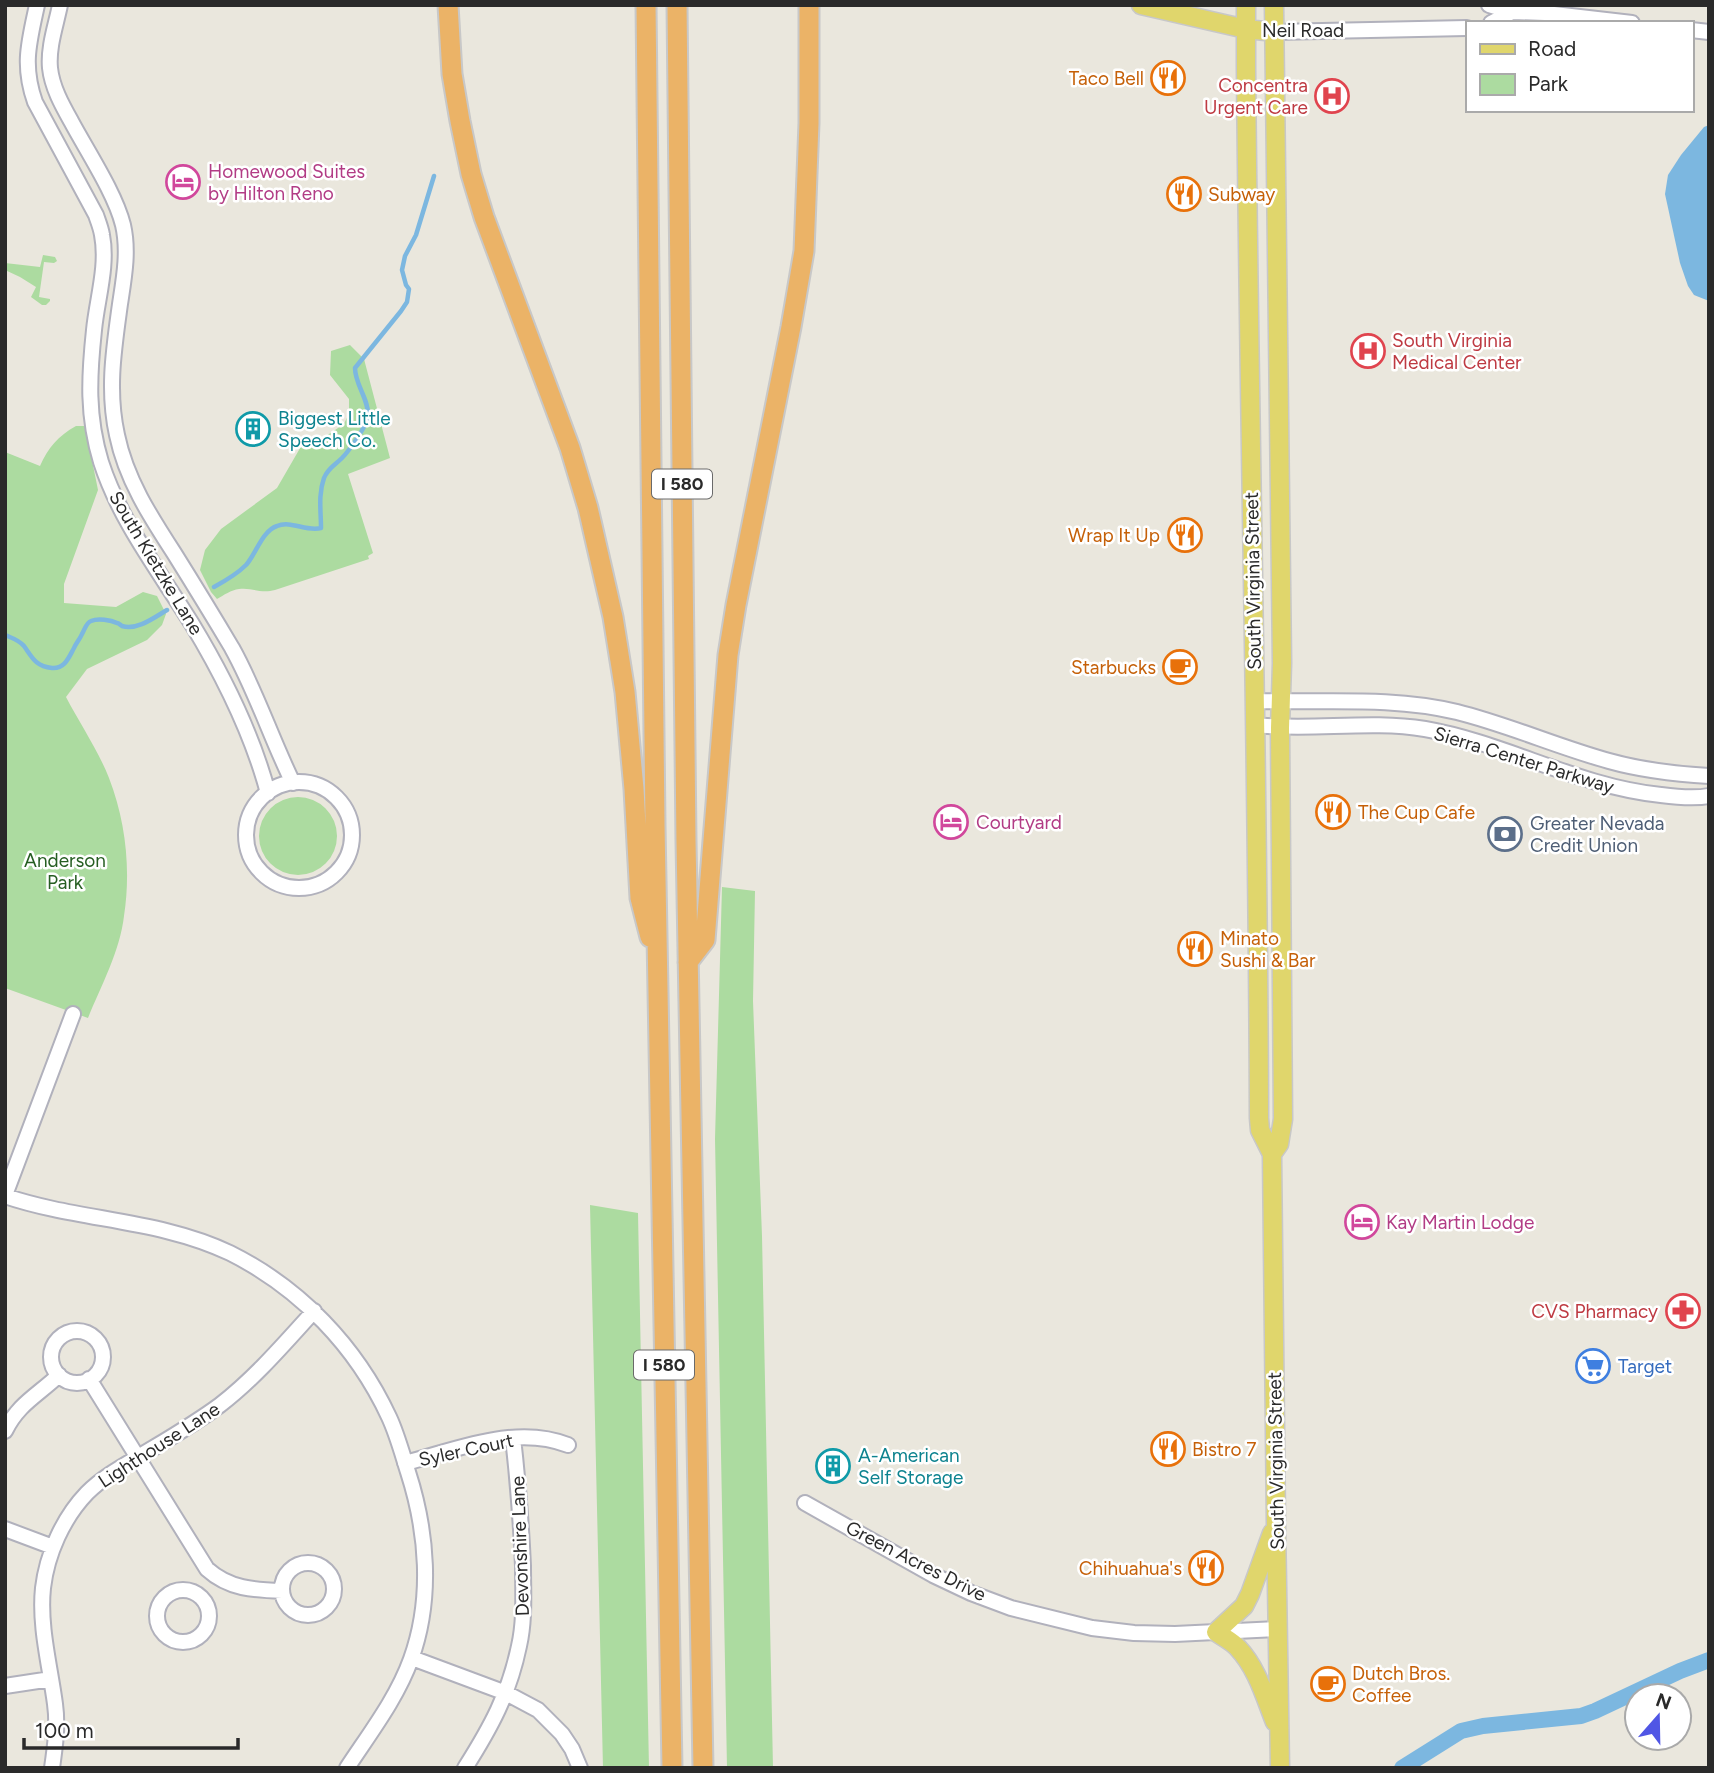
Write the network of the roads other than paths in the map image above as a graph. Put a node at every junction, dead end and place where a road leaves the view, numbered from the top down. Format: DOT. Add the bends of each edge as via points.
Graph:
graph roads {
  1 [pos="37,5"];
  2 [pos="60,5"];
  3 [pos="448,5"];
  4 [pos="646,5"];
  5 [pos="677,5"];
  6 [pos="1141,5"];
  7 [pos="1246,5"];
  8 [pos="1274,5"];
  9 [pos="1489,5"];
  10 [pos="811,10"];
  11 [pos="1512,12"];
  12 [pos="1495,21"];
  13 [pos="1615,21"];
  14 [pos="1466,28"];
  15 [pos="1246,29"];
  16 [pos="1274,32"];
  17 [pos="1255,701"];
  18 [pos="1282,702"];
  19 [pos="1255,725"];
  20 [pos="1280,728"];
  21 [pos="1709,776"];
  22 [pos="292,783"];
  23 [pos="268,793"];
  24 [pos="1709,796"];
  25 [pos="658,962"];
  26 [pos="688,962"];
  27 [pos="73,1014"];
  28 [pos="1272,1154"];
  29 [pos="5,1195"];
  30 [pos="314,1311"];
  31 [pos="58,1375"];
  32 [pos="89,1379"];
  33 [pos="5,1431"];
  34 [pos="513,1438"];
  35 [pos="568,1445"];
  36 [pos="138,1457"];
  37 [pos="405,1463"];
  38 [pos="806,1503"];
  39 [pos="1276,1524"];
  40 [pos="5,1529"];
  41 [pos="53,1548"];
  42 [pos="215,1577"];
  43 [pos="282,1591"];
  44 [pos="200,1596"];
  45 [pos="1279,1629"];
  46 [pos="1216,1632"];
  47 [pos="412,1658"];
  48 [pos="51,1679"];
  49 [pos="5,1686"];
  50 [pos="506,1692"];
  51 [pos="1280,1734"];
  52 [pos="52,1768"];
  53 [pos="347,1768"];
  54 [pos="465,1768"];
  55 [pos="580,1768"];
  56 [pos="672,1768"];
  57 [pos="703,1768"];
  58 [pos="1280,1768"];
  1 -- 23 [label="street, South Kietzke Lane" via="27,55 29,84 102,235 103,272 89,396 100,457 130,526 224,681"];
  2 -- 22 [label="street, South Kietzke Lane" via="50,48 51,79 123,226 126,247 111,386 115,428 127,472 246,673"];
  3 -- 25 [label="highway" via="452,74 471,174 569,448 603,570 625,692 640,898"];
  4 -- 25 [label="highway, I 580"];
  5 -- 26 [label="highway, I 580"];
  6 -- 15 [label="main road, Neil Road"];
  7 -- 15 [label="main road, South Virginia Street"];
  8 -- 16 [label="main road, South Virginia Street"];
  9 -- 11 [label="street"];
  10 -- 26 [label="highway" via="804,250 728,655 705,940"];
  11 -- 12 [label="street"];
  11 -- 13 [label="street"];
  14 -- 16 [label="street, Neil Road"];
  15 -- 16 [label="main road, Neil Road"];
  15 -- 17 [label="main road, South Virginia Street"];
  16 -- 18 [label="main road, South Virginia Street"];
  17 -- 18 [label="street, Sierra Center Parkway"];
  17 -- 19 [label="main road, South Virginia Street"];
  18 -- 20 [label="main road, South Virginia Street"];
  18 -- 21 [label="street, Sierra Center Parkway" via="1425,706 1475,717 1610,761"];
  19 -- 20 [label="street, Sierra Center Parkway"];
  19 -- 28 [label="main road, South Virginia Street" via="1259,1118"];
  20 -- 24 [label="street, Sierra Center Parkway" via="1425,729 1623,790"];
  20 -- 28 [label="main road, South Virginia Street" via="1283,1119 1279,1144"];
  22 -- 23 [label="street"];
  22 -- 23 [label="street" via="319,786 337,798 351,822 348,856 331,878 317,885 286,887 255,865 248,850 248,819"];
  25 -- 56 [label="highway, I 580"];
  26 -- 57 [label="highway, I 580"];
  27 -- 29 [label="street"];
  28 -- 39 [label="main road, South Virginia Street"];
  29 -- 30 [label="street" via="44,1208 197,1240 286,1286"];
  30 -- 36 [label="street, Lighthouse Lane" via="236,1392"];
  30 -- 37 [label="street" via="360,1365 378,1395"];
  31 -- 32 [label="street" via="69,1382"];
  31 -- 32 [label="street" via="50,1360 56,1340 74,1330 84,1331 100,1344 103,1353 102,1364"];
  31 -- 33 [label="street" via="26,1401"];
  32 -- 36 [label="street"];
  34 -- 35 [label="street, Syler Court" via="537,1437"];
  34 -- 37 [label="street, Syler Court"];
  34 -- 50 [label="street, Devonshire Lane" via="521,1516 523,1623"];
  36 -- 41 [label="street, Lighthouse Lane" via="88,1492"];
  36 -- 42 [label="street"];
  37 -- 47 [label="street" via="425,1547 423,1604"];
  38 -- 46 [label="street, Green Acres Drive" via="933,1574 1011,1608 1092,1628 1135,1633"];
  39 -- 45 [label="main road, South Virginia Street"];
  39 -- 46 [label="main road" via="1244,1606"];
  40 -- 41 [label="street"];
  41 -- 48 [label="street, Lighthouse Lane" via="43,1602"];
  42 -- 43 [label="street" via="241,1588"];
  42 -- 44 [label="street"];
  45 -- 46 [label="street, Green Acres Drive"];
  45 -- 51 [label="main road, South Virginia Street"];
  46 -- 51 [label="main road" via="1236,1645 1251,1665"];
  47 -- 50 [label="street"];
  47 -- 53 [label="street"];
  48 -- 49 [label="street"];
  48 -- 52 [label="street, Lighthouse Lane" via="56,1739"];
  50 -- 54 [label="street, Devonshire Lane"];
  50 -- 55 [label="street" via="551,1722"];
  51 -- 58 [label="main road, South Virginia Street"];
}
